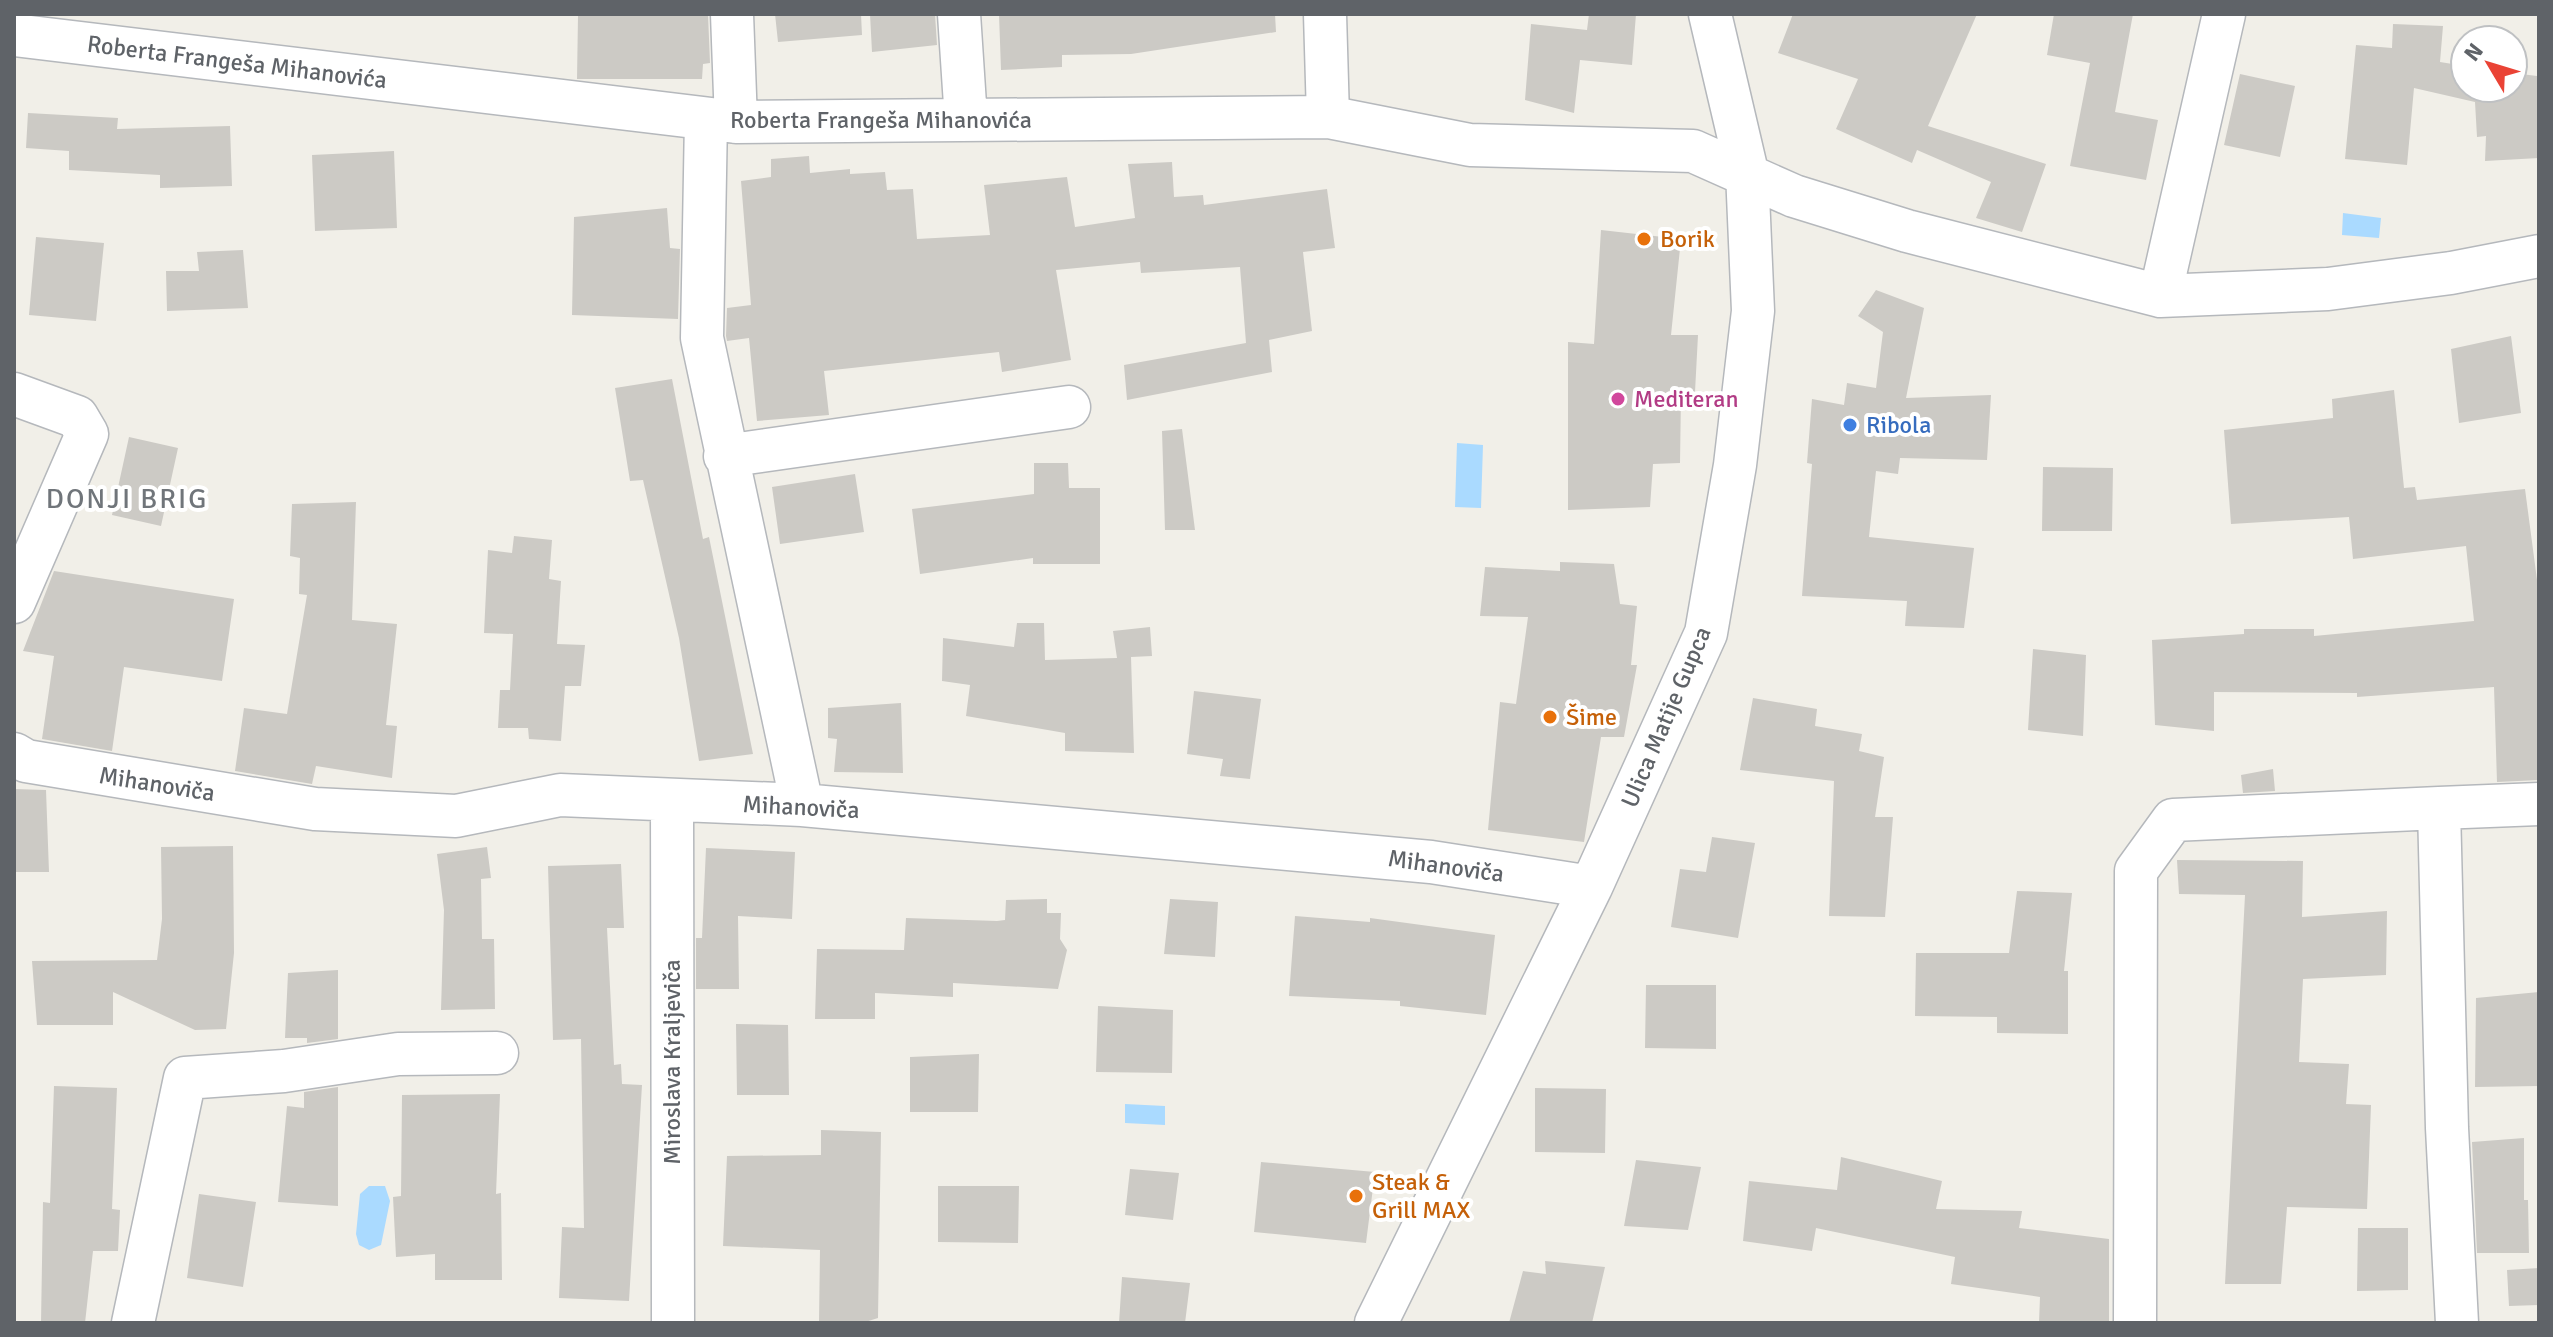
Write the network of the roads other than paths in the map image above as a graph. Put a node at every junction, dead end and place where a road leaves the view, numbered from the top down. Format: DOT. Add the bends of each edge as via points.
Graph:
graph roads {
  1 [pos="732,14"];
  2 [pos="959,14"];
  3 [pos="1325,14"];
  4 [pos="1710,14"];
  5 [pos="2224,14"];
  6 [pos="14,35"];
  7 [pos="1328,117"];
  8 [pos="966,120"];
  9 [pos="721,121"];
  10 [pos="1747,172"];
  11 [pos="2539,256"];
  12 [pos="2160,296"];
  13 [pos="14,394"];
  14 [pos="1069,407"];
  15 [pos="725,456"];
  16 [pos="14,602"];
  17 [pos="14,754"];
  18 [pos="672,801"];
  19 [pos="2539,804"];
  20 [pos="802,805"];
  21 [pos="2439,808"];
  22 [pos="1591,887"];
  23 [pos="497,1053"];
  24 [pos="133,1323"];
  25 [pos="673,1323"];
  26 [pos="1376,1323"];
  27 [pos="2135,1323"];
  28 [pos="2457,1323"];
  1 -- 9 [label="street"];
  2 -- 8 [label="street"];
  3 -- 7 [label="street"];
  4 -- 10 [label="street, Ulica Matije Gupca"];
  5 -- 12 [label="street"];
  6 -- 9 [label="street, Roberta Frangeša Mihanovića"];
  7 -- 8 [label="street, Roberta Frangeša Mihanovića"];
  7 -- 10 [label="street, Roberta Frangeša Mihanovića" via="1470,145 1693,151"];
  8 -- 9 [label="street, Roberta Frangeša Mihanovića"];
  9 -- 15 [label="street" via="702,338"];
  10 -- 12 [label="street, Roberta Frangeša Mihanovića" via="1794,196 1907,231"];
  10 -- 22 [label="street, Ulica Matije Gupca" via="1753,311 1735,465 1706,633"];
  11 -- 12 [label="street, Roberta Frangeša Mihanovića" via="2328,289"];
  13 -- 16 [label="street" via="77,417 87,434"];
  14 -- 15 [label="street"];
  15 -- 20 [label="street"];
  17 -- 18 [label="street, Mihanoviča" via="26,761 315,809 456,816 560,795"];
  18 -- 20 [label="street, Mihanoviča"];
  18 -- 25 [label="street, Miroslava Kraljeviča"];
  19 -- 21 [label="street"];
  20 -- 22 [label="street, Mihanoviča" via="1431,862"];
  21 -- 27 [label="street" via="2173,820 2136,871"];
  21 -- 28 [label="street"];
  22 -- 26 [label="street, Ulica Matije Gupca"];
  23 -- 24 [label="street" via="398,1054 284,1071 185,1078"];
}
